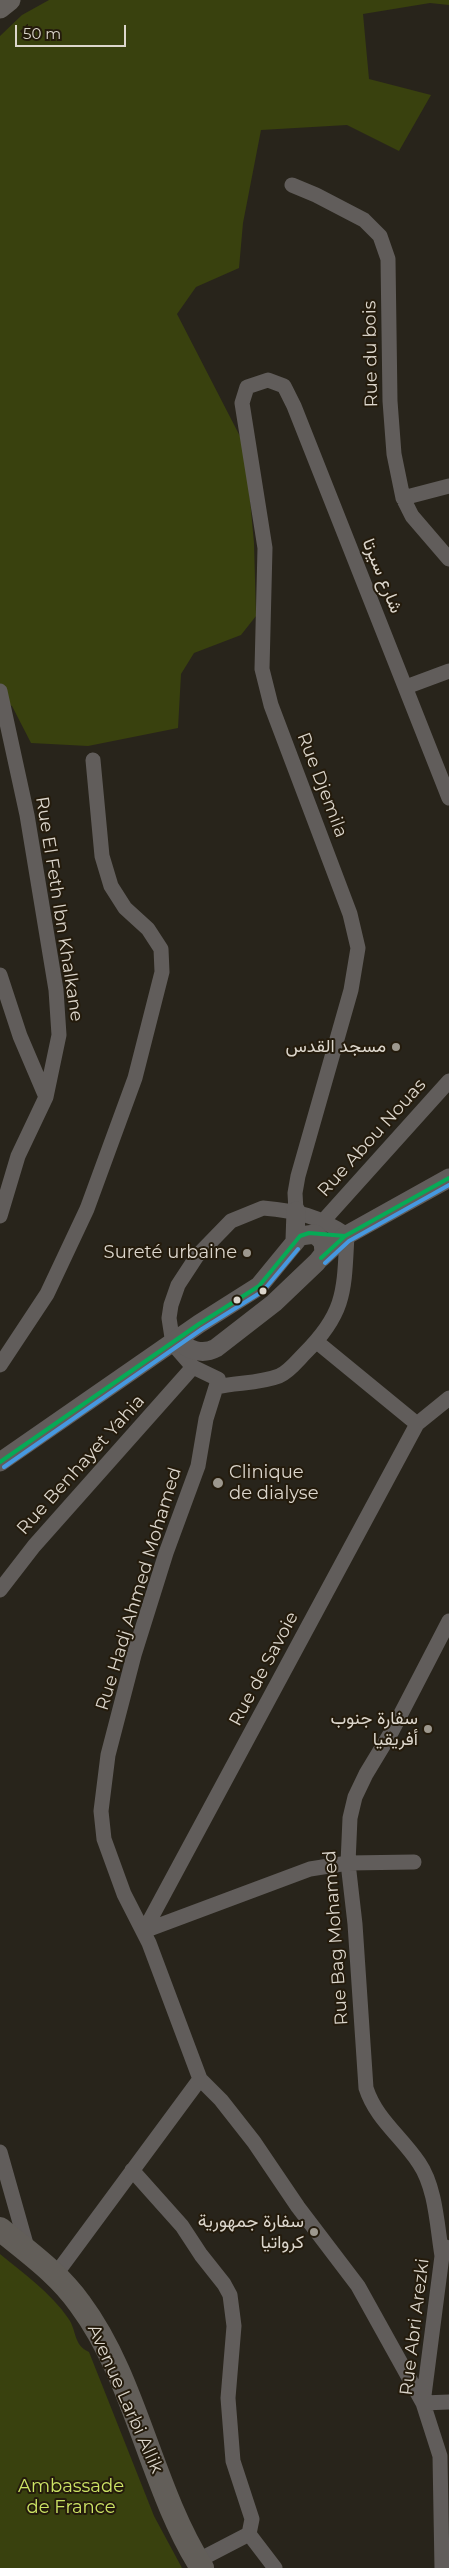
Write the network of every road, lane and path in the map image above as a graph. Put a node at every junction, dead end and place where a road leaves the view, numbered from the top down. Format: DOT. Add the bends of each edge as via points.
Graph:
graph roads {
  1 [pos="10,0"];
  2 [pos="0,8"];
  3 [pos="292,185"];
  4 [pos="268,380"];
  5 [pos="449,486"];
  6 [pos="403,498"];
  7 [pos="449,560"];
  8 [pos="449,672"];
  9 [pos="406,687"];
  10 [pos="0,691"];
  11 [pos="93,760"];
  12 [pos="449,798"];
  13 [pos="0,975"];
  14 [pos="449,1081"];
  15 [pos="46,1097"];
  16 [pos="449,1178"];
  17 [pos="296,1211"];
  18 [pos="0,1216"];
  19 [pos="324,1220"];
  20 [pos="346,1235"];
  21 [pos="299,1239"];
  22 [pos="319,1260"];
  23 [pos="199,1325"];
  24 [pos="176,1341"];
  25 [pos="317,1342"];
  26 [pos="211,1347"];
  27 [pos="0,1365"];
  28 [pos="193,1367"];
  29 [pos="216,1387"];
  30 [pos="449,1398"];
  31 [pos="417,1424"];
  32 [pos="0,1462"];
  33 [pos="0,1590"];
  34 [pos="449,1621"];
  35 [pos="414,1862"];
  36 [pos="348,1863"];
  37 [pos="144,1931"];
  38 [pos="200,2080"];
  39 [pos="0,2152"];
  40 [pos="132,2170"];
  41 [pos="0,2229"];
  42 [pos="449,2240"];
  43 [pos="28,2251"];
  44 [pos="442,2256"];
  45 [pos="56,2274"];
  46 [pos="449,2402"];
  47 [pos="423,2403"];
  48 [pos="249,2534"];
  49 [pos="200,2565"];
  50 [pos="275,2568"];
  51 [pos="442,2568"];
  1 -- 2 [label="main road"];
  3 -- 6 [label="street, Rue du bois" via="364,220 380,236 388,259 390,401 394,454"];
  4 -- 9 [label="street, شارع سيرتا" via="284,386 294,406"];
  4 -- 17 [label="street, Rue Djemila" via="247,387 242,403 265,548 262,668 271,705 350,914 358,948 351,990 298,1176"];
  5 -- 6 [label="street"];
  6 -- 7 [label="street, Rue du bois" via="412,516"];
  8 -- 9 [label="street"];
  9 -- 12 [label="street, شارع سيرتا"];
  10 -- 15 [label="street, Rue El Feth Ibn Khalkane" via="27,815 56,990 59,1035"];
  11 -- 27 [label="street" via="102,856 111,886 125,908 148,929 161,948 162,972 135,1078 87,1209 47,1294"];
  13 -- 15 [label="street" via="20,1036"];
  14 -- 19 [label="street, Rue Abou Nouas"];
  15 -- 18 [label="street, Rue El Feth Ibn Khalkane" via="18,1156"];
  16 -- 20 [label="street"];
  17 -- 19 [label="street"];
  17 -- 21 [label="street"];
  17 -- 24 [label="street" via="263,1208 231,1221 197,1256 178,1285 171,1305 169,1318"];
  19 -- 20 [label="street"];
  20 -- 21 [label="street"];
  20 -- 22 [label="street"];
  20 -- 25 [label="street" via="342,1299 336,1316"];
  21 -- 22 [label="street" via="319,1238 324,1253"];
  21 -- 22 [label="street" via="294,1255 301,1263 306,1265"];
  21 -- 23 [label="street" via="259,1286"];
  22 -- 26 [label="street" via="274,1303"];
  23 -- 24 [label="street"];
  23 -- 26 [label="street" via="209,1322 218,1326 222,1335"];
  24 -- 26 [label="street" via="188,1348"];
  24 -- 28 [label="street"];
  24 -- 32 [label="street"];
  25 -- 29 [label="street" via="281,1375 256,1383 235,1382"];
  25 -- 31 [label="street"];
  28 -- 29 [label="street" via="218,1379"];
  28 -- 33 [label="street, Rue Benhayet Yahia" via="34,1546"];
  29 -- 37 [label="street, Rue Hadj Ahmed Mohamed" via="206,1419 198,1466 134,1655 108,1755 101,1811 104,1839 124,1894"];
  30 -- 31 [label="street"];
  31 -- 37 [label="street, Rue de Savoie"];
  34 -- 36 [label="street, Rue Bag Mohamed" via="355,1797 348,1839"];
  35 -- 36 [label="street"];
  36 -- 37 [label="street" via="310,1869"];
  36 -- 44 [label="street, Rue Bag Mohamed" via="366,2088 372,2106 419,2163 428,2181"];
  37 -- 38 [label="street, Rue Hadj Ahmed Mohamed"];
  38 -- 40 [label="street"];
  38 -- 47 [label="street, Rue Hadj Ahmed Mohamed" via="254,2142 358,2286"];
  39 -- 43 [label="street"];
  40 -- 45 [label="street"];
  40 -- 48 [label="street" via="182,2226 230,2295 234,2326 228,2398 233,2461 252,2519"];
  41 -- 43 [label="main road, Avenue Larbi Allik"];
  42 -- 44 [label="street, Rue Abri Arezki"];
  43 -- 45 [label="main road, Avenue Larbi Allik"];
  44 -- 47 [label="street, Rue Abri Arezki"];
  45 -- 49 [label="main road, Avenue Larbi Allik" via="81,2304 102,2339 178,2522"];
  46 -- 47 [label="street"];
  47 -- 51 [label="street, Rue Abri Arezki" via="440,2456"];
  48 -- 49 [label="street"];
  48 -- 50 [label="street"];
}
